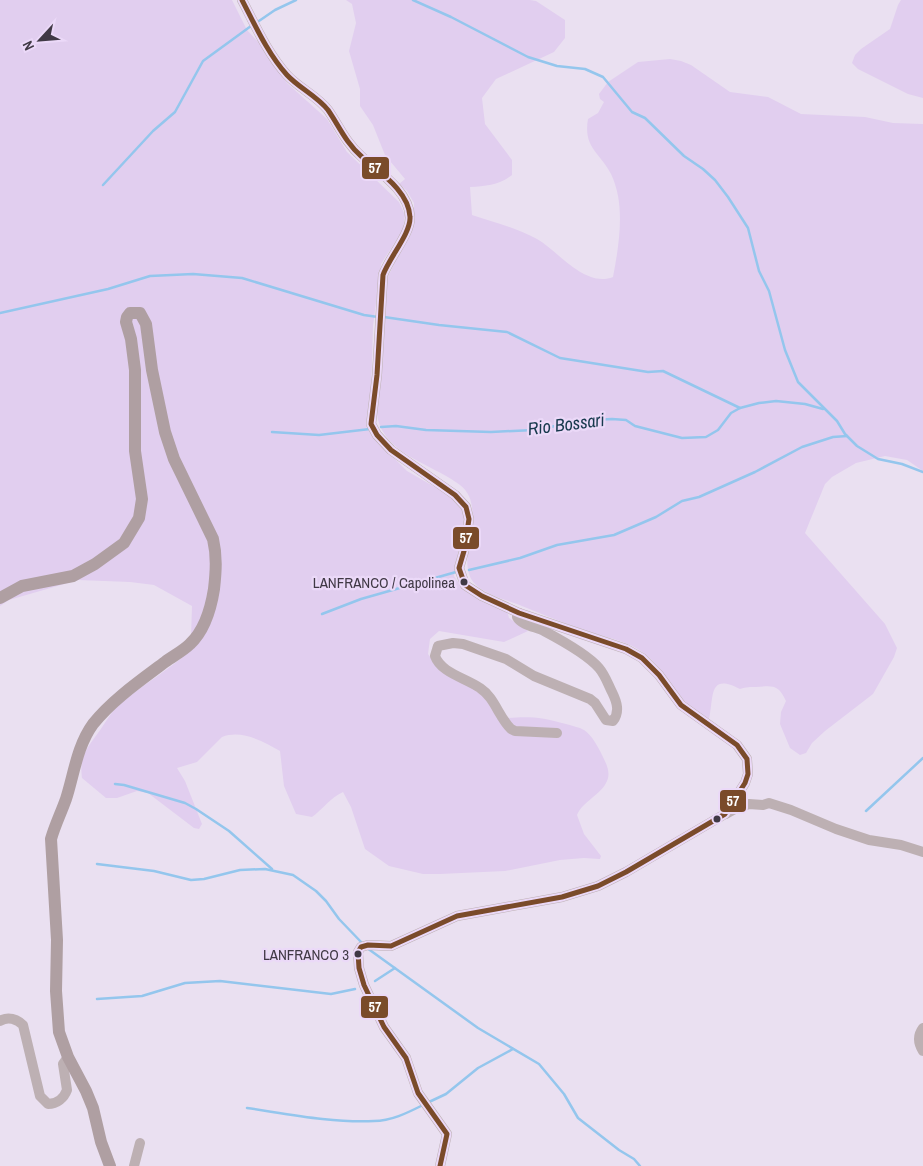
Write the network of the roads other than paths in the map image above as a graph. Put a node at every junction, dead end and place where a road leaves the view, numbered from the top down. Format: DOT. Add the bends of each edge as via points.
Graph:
graph roads {
  1 [pos="242,0"];
  2 [pos="0,598"];
  3 [pos="518,613"];
  4 [pos="557,732"];
  5 [pos="725,814"];
  6 [pos="923,852"];
  7 [pos="0,1021"];
  8 [pos="921,1033"];
  9 [pos="923,1051"];
  10 [pos="68,1057"];
  11 [pos="140,1143"];
  12 [pos="110,1166"];
  13 [pos="134,1166"];
  14 [pos="440,1166"];
  1 -- 3 [label="street" via="287,75 327,109 353,149 400,192 408,206 409,226 389,261 382,285 371,424 391,450 455,495 466,507 468,519 459,568 465,585"];
  2 -- 10 [label="main road" via="22,586 73,576 95,564 124,543 139,518 142,499 135,451 135,370 126,322 130,314 140,313 146,324 165,432 174,459 213,540 216,569 208,616 190,644 118,699 93,725 79,750 66,800 54,827 51,839 57,940 56,992 59,1032"];
  3 -- 4 [label="street" via="520,621 570,646 599,668 618,708 613,721 606,720 595,703 585,696 534,676 506,659 453,643 438,646 434,656 443,666 486,693 514,731"];
  3 -- 5 [label="street" via="626,649 642,658 681,705 737,745 747,759 748,774"];
  5 -- 6 [label="street" via="749,804 769,803 869,840"];
  5 -- 14 [label="street" via="626,872 592,888 562,897 457,916 391,946 361,947 358,952 359,968 364,985 384,1027 406,1058 418,1093 447,1134"];
  7 -- 10 [label="street" via="12,1019 24,1025 38,1090 42,1100 48,1104 56,1103 65,1094 63,1064"];
  8 -- 9 [label="street"];
  10 -- 12 [label="main road" via="90,1100"];
  11 -- 13 [label="street"];
}
